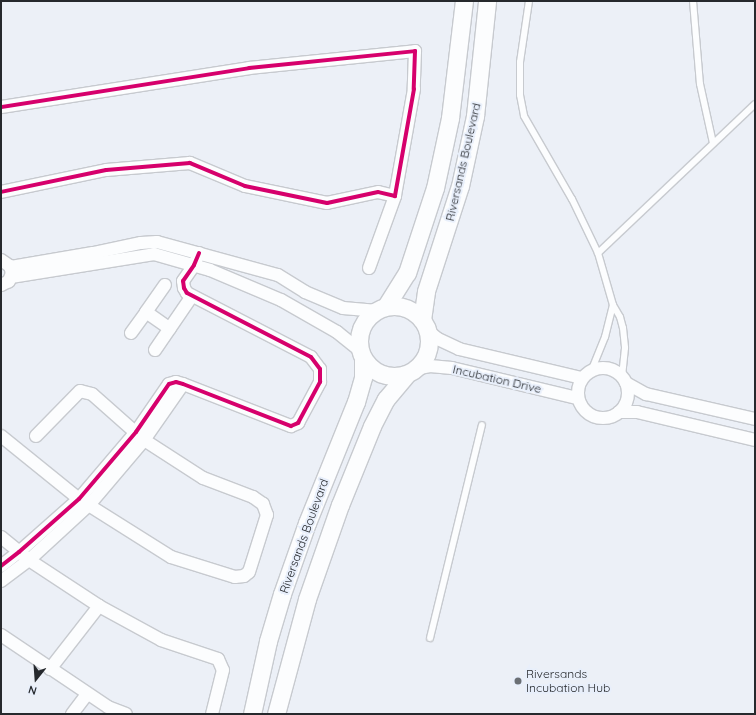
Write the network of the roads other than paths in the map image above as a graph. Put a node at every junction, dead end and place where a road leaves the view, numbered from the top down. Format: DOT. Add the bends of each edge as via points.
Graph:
graph roads {
  1 [pos="464,1"];
  2 [pos="487,1"];
  3 [pos="529,1"];
  4 [pos="693,1"];
  5 [pos="755,104"];
  6 [pos="1,107"];
  7 [pos="713,143"];
  8 [pos="1,192"];
  9 [pos="396,196"];
  10 [pos="199,253"];
  11 [pos="598,253"];
  12 [pos="194,265"];
  13 [pos="8,268"];
  14 [pos="369,268"];
  15 [pos="292,283"];
  16 [pos="1,285"];
  17 [pos="165,285"];
  18 [pos="192,296"];
  19 [pos="281,300"];
  20 [pos="613,305"];
  21 [pos="380,309"];
  22 [pos="146,312"];
  23 [pos="425,325"];
  24 [pos="170,329"];
  25 [pos="131,333"];
  26 [pos="155,350"];
  27 [pos="361,355"];
  28 [pos="592,369"];
  29 [pos="411,372"];
  30 [pos="582,378"];
  31 [pos="624,379"];
  32 [pos="577,398"];
  33 [pos="619,412"];
  34 [pos="755,419"];
  35 [pos="482,425"];
  36 [pos="1,436"];
  37 [pos="36,436"];
  38 [pos="140,436"];
  39 [pos="755,440"];
  40 [pos="84,502"];
  41 [pos="1,537"];
  42 [pos="19,552"];
  43 [pos="29,560"];
  44 [pos="1,566"];
  45 [pos="1,581"];
  46 [pos="99,606"];
  47 [pos="1,635"];
  48 [pos="430,638"];
  49 [pos="50,670"];
  50 [pos="87,694"];
  51 [pos="72,714"];
  52 [pos="126,714"];
  53 [pos="212,714"];
  54 [pos="252,714"];
  55 [pos="276,714"];
  1 -- 21 [label="street, Riversands Boulevard" via="450,118 435,188 407,273"];
  2 -- 23 [label="street, Riversands Boulevard" via="475,116 460,186 426,291"];
  3 -- 11 [label="lane" via="520,62 520,95 524,116 572,199"];
  4 -- 7 [label="lane" via="700,84"];
  5 -- 7 [label="lane"];
  6 -- 9 [label="street" via="249,68 414,51 414,89"];
  7 -- 11 [label="lane"];
  8 -- 9 [label="street" via="106,170 190,163 245,186 327,203 378,192"];
  9 -- 14 [label="street"];
  10 -- 12 [label="street"];
  10 -- 13 [label="street" via="157,242 141,243"];
  10 -- 15 [label="street" via="278,275"];
  11 -- 20 [label="lane"];
  12 -- 13 [label="street" via="154,254"];
  12 -- 18 [label="street" via="183,281 184,288"];
  12 -- 19 [label="street"];
  13 -- 16 [label="street" via="6,283"];
  15 -- 19 [label="street"];
  15 -- 21 [label="street" via="305,292 344,308"];
  17 -- 22 [label="street"];
  18 -- 24 [label="street"];
  18 -- 38 [label="street" via="311,357 320,369 320,382 298,423 291,426 183,384"];
  19 -- 27 [label="street" via="337,332"];
  20 -- 28 [label="lane" via="605,337"];
  20 -- 31 [label="lane" via="620,317 625,338"];
  21 -- 23 [label="street" via="396,306 406,308"];
  21 -- 27 [label="street" via="366,318 360,328 358,339"];
  22 -- 24 [label="street"];
  22 -- 25 [label="street"];
  23 -- 29 [label="street" via="429,342 428,352"];
  23 -- 30 [label="street, Incubation Drive" via="443,342 459,349"];
  24 -- 26 [label="street"];
  27 -- 29 [label="street" via="371,369 382,375 394,377"];
  27 -- 54 [label="street, Riversands Boulevard" via="363,377 356,402 307,523 282,594 268,641"];
  28 -- 30 [label="street"];
  28 -- 31 [label="street" via="608,368 616,371"];
  29 -- 32 [label="street, Incubation Drive" via="430,366 452,368"];
  29 -- 55 [label="street, Riversands Boulevard" via="386,399 372,426 337,512 307,599"];
  30 -- 32 [label="street" via="577,389"];
  31 -- 33 [label="street" via="628,398"];
  31 -- 34 [label="street" via="646,394"];
  32 -- 33 [label="street" via="586,413 594,417 612,417"];
  33 -- 39 [label="street" via="638,412"];
  35 -- 48 [label="lane"];
  36 -- 40 [label="street"];
  37 -- 38 [label="street" via="80,391 92,394"];
  38 -- 40 [label="street"];
  38 -- 40 [label="street" via="203,478 253,497 263,504 267,515 249,572 235,578 171,557"];
  40 -- 42 [label="street"];
  40 -- 43 [label="street"];
  41 -- 42 [label="street"];
  42 -- 43 [label="street"];
  42 -- 44 [label="street"];
  43 -- 45 [label="street"];
  43 -- 46 [label="street"];
  46 -- 49 [label="street"];
  46 -- 53 [label="street" via="161,640 218,659 223,670"];
  47 -- 49 [label="street"];
  49 -- 50 [label="street"];
  50 -- 51 [label="street"];
  50 -- 52 [label="street" via="108,708"];
}
